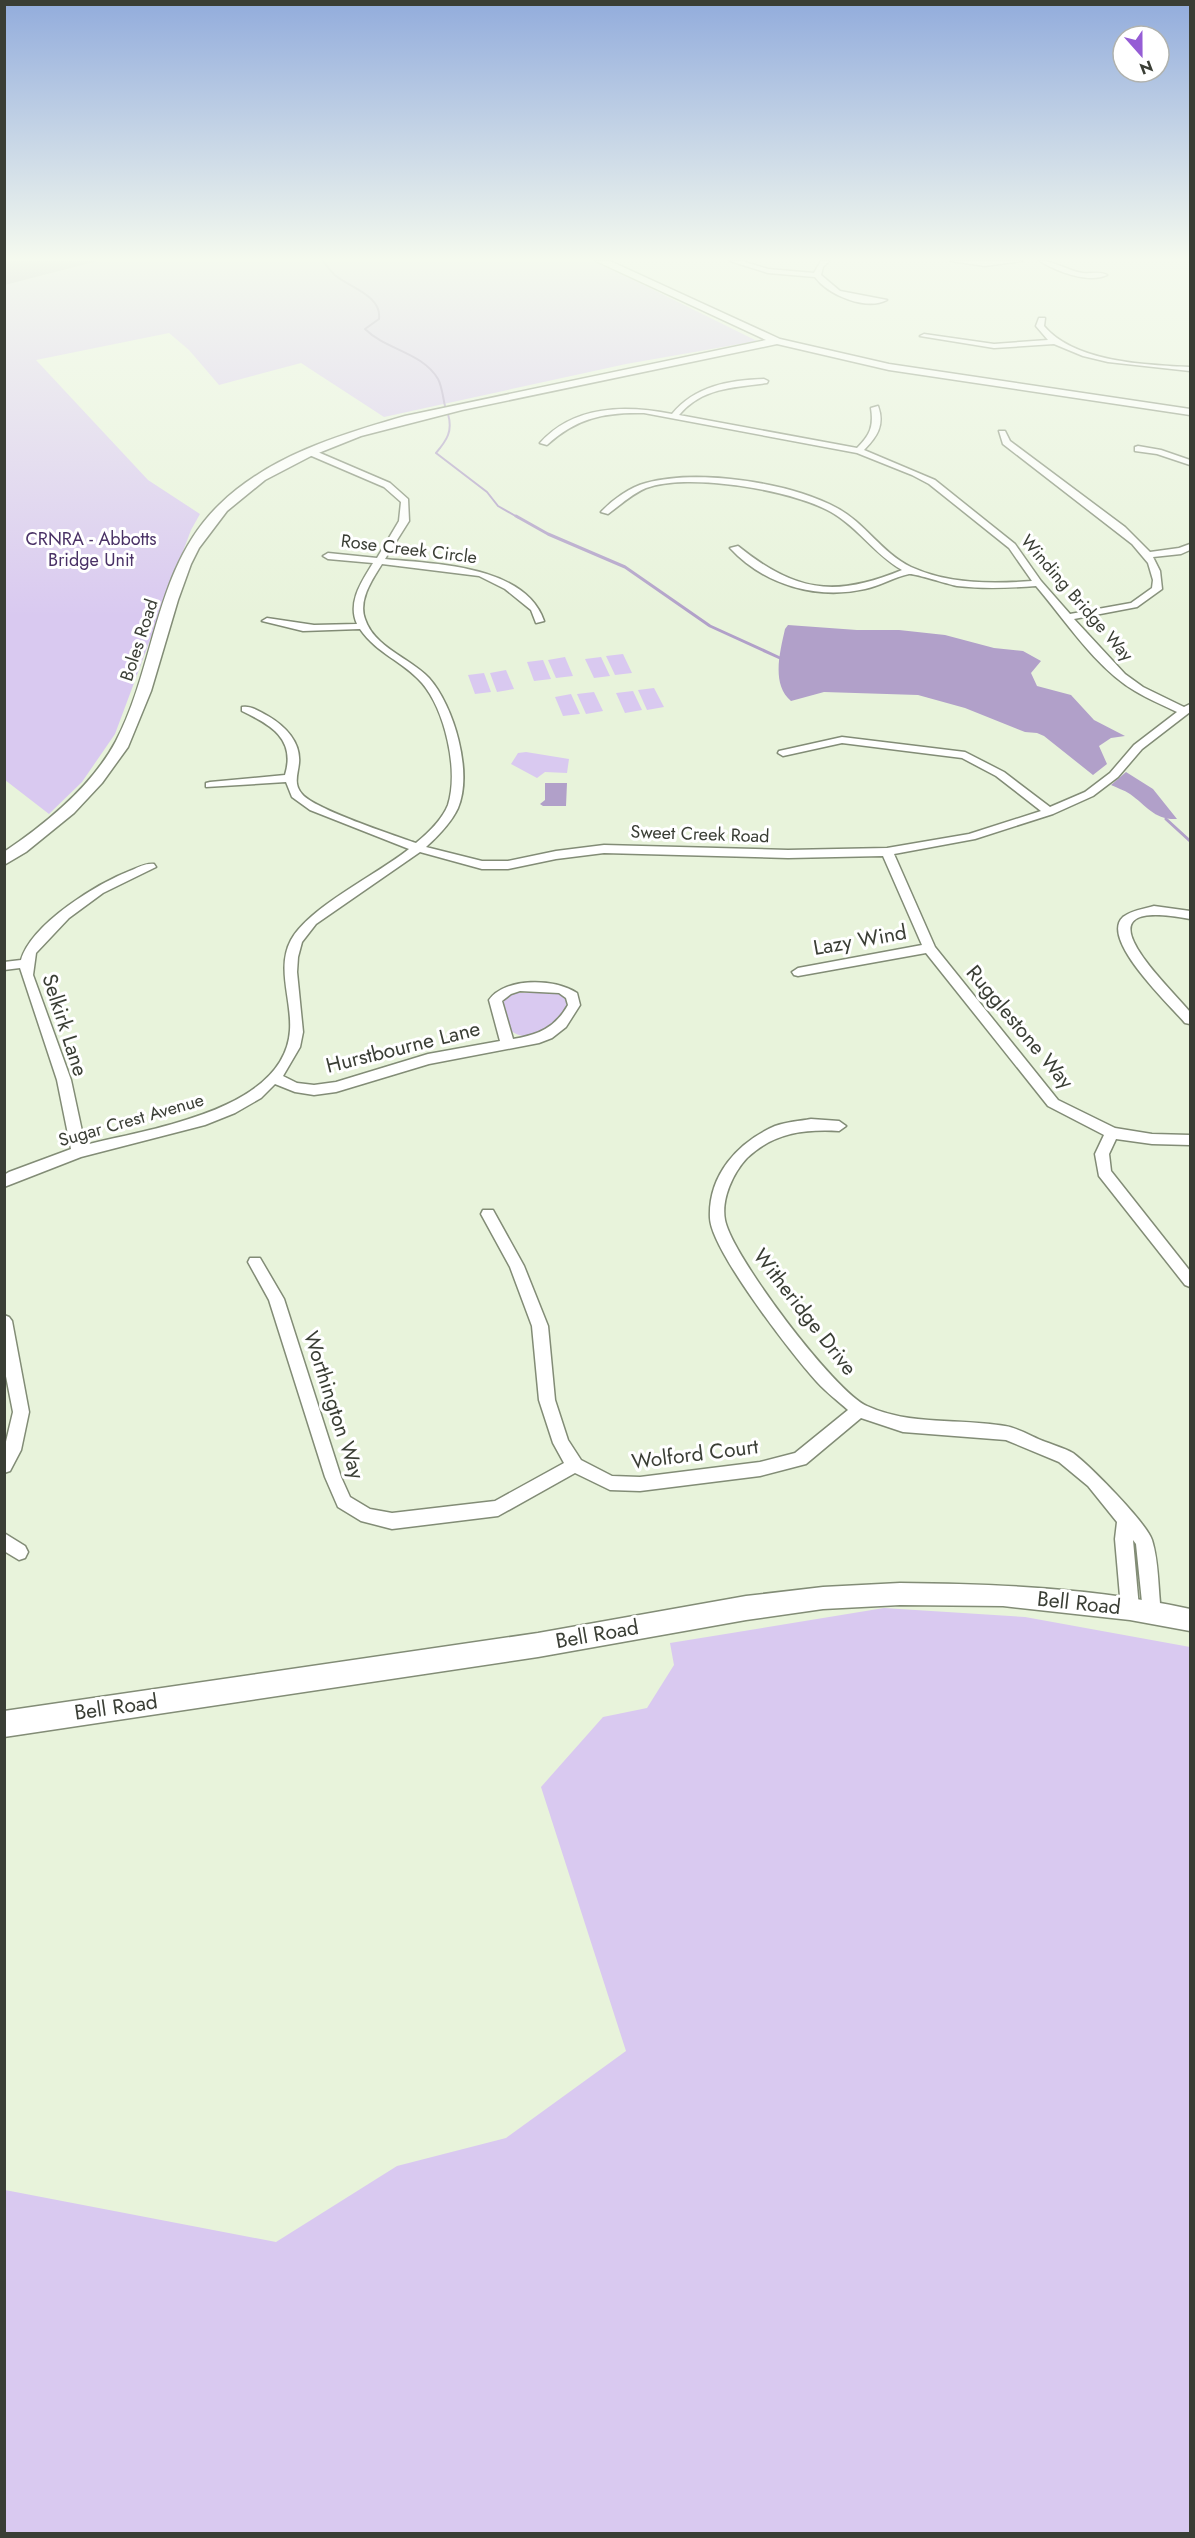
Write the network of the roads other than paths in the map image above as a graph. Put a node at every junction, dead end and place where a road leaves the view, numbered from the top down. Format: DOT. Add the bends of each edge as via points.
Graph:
graph roads {
  1 [pos="595,379"];
  2 [pos="972,379"];
  3 [pos="764,381"];
  4 [pos="875,408"];
  5 [pos="1191,412"];
  6 [pos="674,416"];
  7 [pos="1002,433"];
  8 [pos="544,443"];
  9 [pos="1138,449"];
  10 [pos="859,451"];
  11 [pos="310,452"];
  12 [pos="1191,463"];
  13 [pos="605,512"];
  14 [pos="1191,547"];
  15 [pos="735,548"];
  16 [pos="1146,555"];
  17 [pos="327,556"];
  18 [pos="379,561"];
  19 [pos="910,570"];
  20 [pos="1038,583"];
  21 [pos="1067,617"];
  22 [pos="267,621"];
  23 [pos="539,621"];
  24 [pos="362,626"];
  25 [pos="246,709"];
  26 [pos="1187,709"];
  27 [pos="783,753"];
  28 [pos="290,778"];
  29 [pos="210,785"];
  30 [pos="1049,812"];
  31 [pos="420,849"];
  32 [pos="887,852"];
  33 [pos="4,860"];
  34 [pos="150,867"];
  35 [pos="1191,915"];
  36 [pos="929,948"];
  37 [pos="26,963"];
  38 [pos="4,966"];
  39 [pos="798,972"];
  40 [pos="1191,1020"];
  41 [pos="508,1044"];
  42 [pos="274,1077"];
  43 [pos="839,1126"];
  44 [pos="1112,1133"];
  45 [pos="1191,1140"];
  46 [pos="79,1152"];
  47 [pos="4,1182"];
  48 [pos="488,1214"];
  49 [pos="255,1262"];
  50 [pos="1191,1281"];
  51 [pos="4,1321"];
  52 [pos="859,1410"];
  53 [pos="575,1465"];
  54 [pos="4,1466"];
  55 [pos="4,1541"];
  56 [pos="19,1552"];
  57 [pos="1141,1610"];
  58 [pos="1191,1620"];
  59 [pos="4,1724"];
  1 -- 11 [label="street, Boles Road" via="402,420"];
  2 -- 5 [label="street"];
  3 -- 6 [label="street" via="747,381 703,392 688,400"];
  4 -- 10 [label="street" via="877,429"];
  6 -- 8 [label="street, Winding Bridge Way" via="626,410 592,414 559,428"];
  6 -- 10 [label="street, Winding Bridge Way"];
  7 -- 16 [label="street" via="1006,442 1122,529"];
  9 -- 12 [label="street"];
  10 -- 20 [label="street, Winding Bridge Way" via="932,483 1012,546"];
  11 -- 18 [label="street" via="387,485 405,501 404,520"];
  11 -- 33 [label="street, Boles Road" via="257,481 224,508 202,533 184,567 144,691 120,745 77,800"];
  13 -- 19 [label="street" via="645,486 685,479 797,495 833,509 895,563"];
  14 -- 16 [label="street"];
  15 -- 19 [label="street" via="780,579 810,590 871,586"];
  16 -- 21 [label="street" via="1158,580 1156,590 1148,598 1120,610"];
  17 -- 18 [label="street, Rose Creek Circle"];
  18 -- 23 [label="street, Rose Creek Circle" via="482,574 508,587 535,609"];
  18 -- 24 [label="street" via="358,608"];
  19 -- 20 [label="street" via="975,586"];
  20 -- 21 [label="street, Winding Bridge Way"];
  21 -- 26 [label="street, Winding Bridge Way" via="1121,676 1139,689"];
  22 -- 24 [label="street" via="303,629"];
  24 -- 31 [label="street, Sugar Crest Avenue" via="423,679 441,702 446,717 455,798 450,814"];
  25 -- 28 [label="street" via="271,721 292,744 296,763"];
  26 -- 30 [label="street, Sweet Creek Road" via="1138,747 1114,775 1089,794"];
  27 -- 30 [label="street" via="842,740 965,755 1000,774"];
  28 -- 29 [label="street"];
  28 -- 31 [label="street, Sweet Creek Road" via="296,795 314,808"];
  30 -- 32 [label="street, Sweet Creek Road" via="971,837"];
  31 -- 32 [label="street, Sweet Creek Road" via="482,866 604,849 788,854"];
  31 -- 42 [label="street, Sugar Crest Avenue" via="306,927 290,954 296,1023 293,1046"];
  32 -- 36 [label="street, Rugglestone Way"];
  34 -- 37 [label="street, Selkirk Lane" via="106,886 75,909 47,932"];
  35 -- 40 [label="street" via="1154,910 1132,917 1123,927 1122,935 1129,951"];
  36 -- 39 [label="street, Lazy Wind"];
  36 -- 44 [label="street, Rugglestone Way" via="1053,1102"];
  37 -- 38 [label="street"];
  37 -- 46 [label="street, Selkirk Lane" via="64,1080"];
  41 -- 41 [label="street, Hurstbourne Lane" via="542,1039 557,1030 574,1005 572,996 562,989 520,987 506,991 495,1000"];
  41 -- 42 [label="street, Hurstbourne Lane" via="428,1059 336,1087 295,1087"];
  42 -- 46 [label="street, Sugar Crest Avenue" via="237,1106 196,1123"];
  43 -- 52 [label="street, Witheridge Drive" via="810,1124 780,1130 751,1146 731,1166 721,1188 717,1219 727,1245 760,1298 823,1378"];
  44 -- 45 [label="street, Rugglestone Way"];
  44 -- 50 [label="street" via="1102,1154 1104,1172"];
  46 -- 47 [label="street, Sugar Crest Avenue"];
  48 -- 53 [label="street" via="517,1266 540,1326 548,1400 561,1443"];
  49 -- 53 [label="street, Worthington Way" via="276,1299 344,1502 367,1516 392,1521 498,1508"];
  51 -- 54 [label="street" via="21,1412 14,1450"];
  52 -- 53 [label="street, Wolford Court" via="800,1459 760,1469 640,1484 610,1483"];
  52 -- 57 [label="street, Witheridge Drive" via="903,1425 1007,1433 1065,1457 1094,1481 1126,1521 1124,1539"];
  55 -- 56 [label="street"];
  57 -- 58 [label="street, Bell Road"];
  57 -- 59 [label="street, Bell Road" via="951,1593 823,1598 527,1647"];
}
